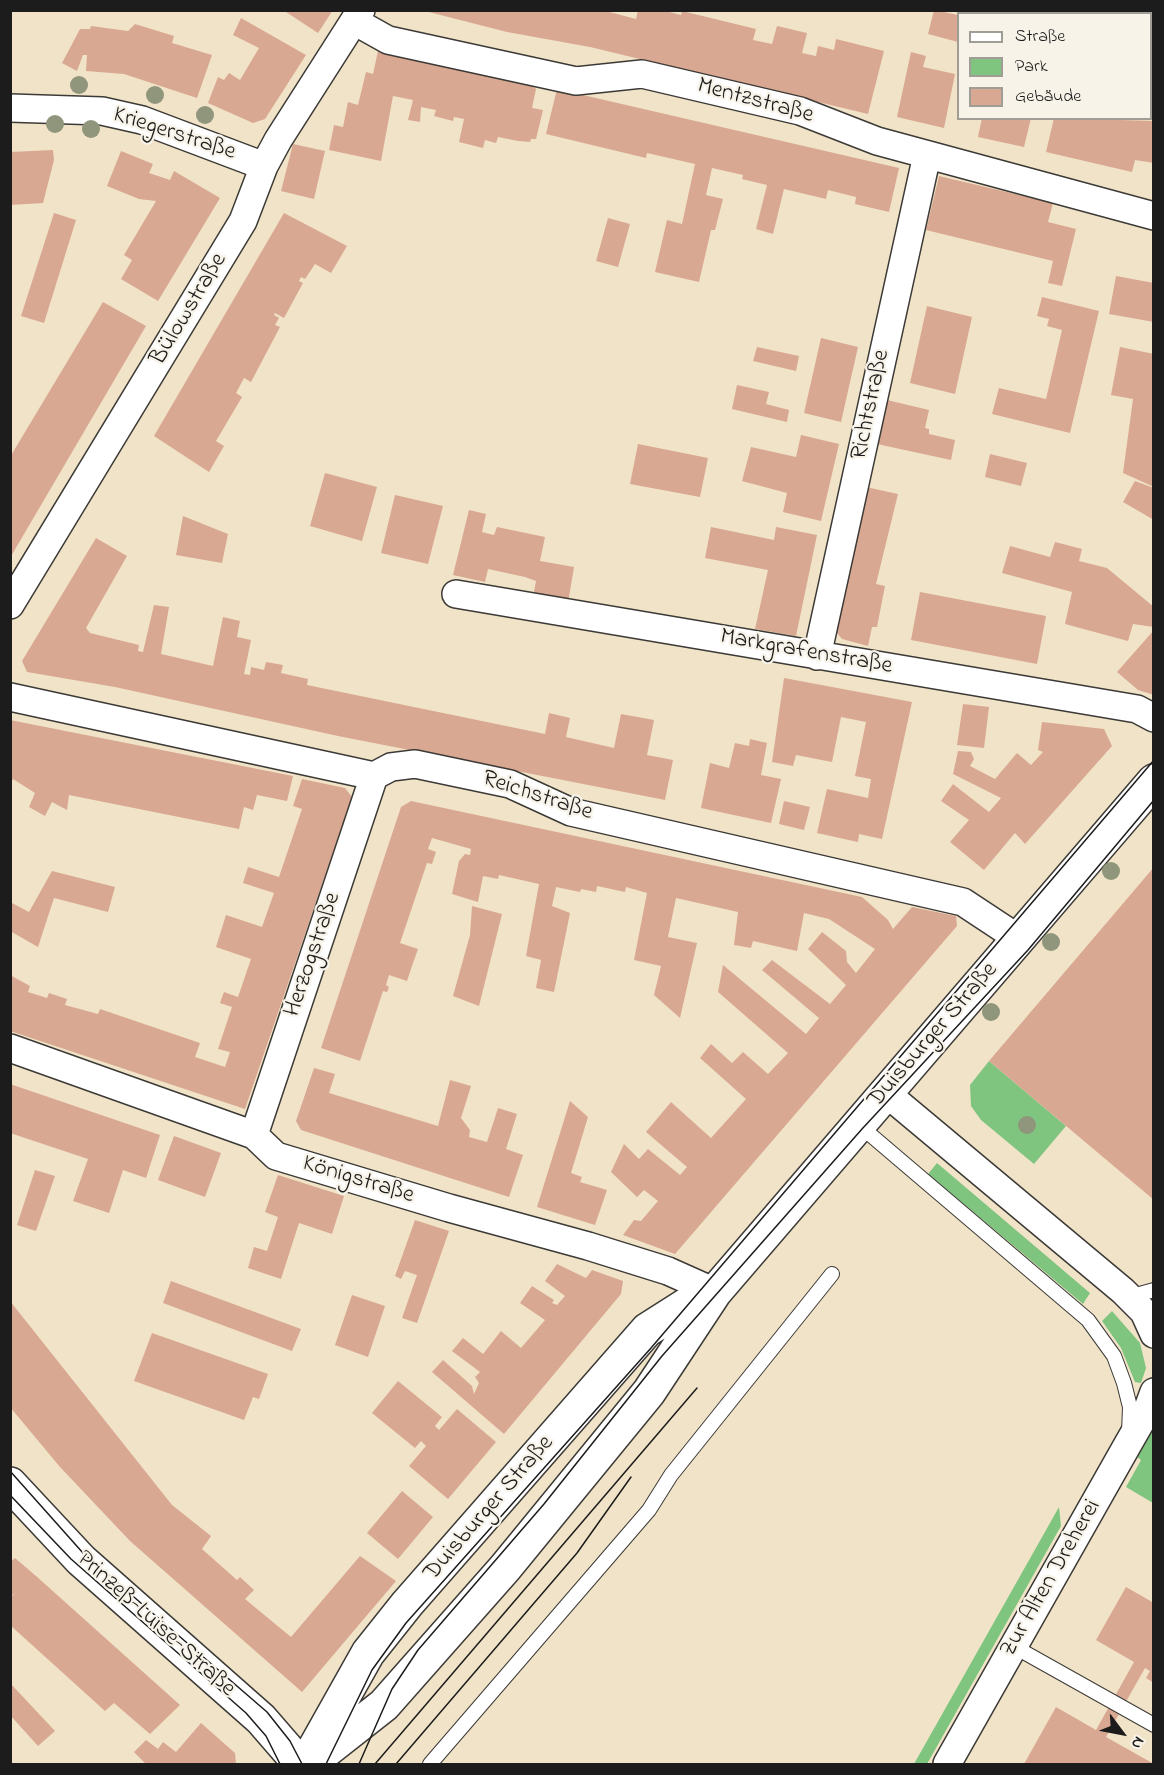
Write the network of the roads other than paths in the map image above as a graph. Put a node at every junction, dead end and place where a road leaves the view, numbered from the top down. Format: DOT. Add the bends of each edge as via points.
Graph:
graph roads {
  1 [pos="358,16"];
  2 [pos="10,108"];
  3 [pos="927,155"];
  4 [pos="264,166"];
  5 [pos="1154,216"];
  6 [pos="456,594"];
  7 [pos="10,605"];
  8 [pos="817,656"];
  9 [pos="10,697"];
  10 [pos="1154,718"];
  11 [pos="374,776"];
  12 [pos="1154,781"];
  13 [pos="1019,939"];
  14 [pos="10,1048"];
  15 [pos="886,1093"];
  16 [pos="858,1125"];
  17 [pos="254,1134"];
  18 [pos="832,1274"];
  19 [pos="715,1292"];
  20 [pos="1141,1293"];
  21 [pos="1154,1334"];
  22 [pos="1154,1392"];
  23 [pos="1128,1444"];
  24 [pos="10,1484"];
  25 [pos="1013,1646"];
  26 [pos="1154,1725"];
  27 [pos="300,1764"];
  28 [pos="307,1764"];
  29 [pos="430,1764"];
  30 [pos="947,1764"];
  1 -- 3 [label="street, Mentzstraße" via="388,40 576,81 642,74 789,108"];
  1 -- 4 [label="street, Bülowstraße"];
  2 -- 4 [label="street, Kriegerstraße" via="102,111 142,120"];
  3 -- 5 [label="street, Mentzstraße"];
  3 -- 8 [label="street, Richtstraße"];
  4 -- 7 [label="street, Bülowstraße" via="243,221"];
  6 -- 8 [label="street, Markgrafenstraße"];
  8 -- 10 [label="street, Markgrafenstraße" via="1137,709"];
  9 -- 11 [label="street"];
  11 -- 13 [label="street, Reichstraße" via="391,767 415,764 510,784 571,812 963,902"];
  11 -- 17 [label="street, Herzogstraße"];
  12 -- 13 [label="main road, Duisburger Straße"];
  13 -- 15 [label="main road, Duisburger Straße"];
  14 -- 17 [label="street, Königstraße"];
  15 -- 16 [label="main road, Duisburger Straße"];
  15 -- 20 [label="street"];
  16 -- 19 [label="main road, Duisburger Straße"];
  16 -- 23 [label="lane" via="1088,1320 1114,1356 1124,1383 1130,1407"];
  17 -- 19 [label="street, Königstraße" via="276,1156 588,1246"];
  18 -- 29 [label="lane" via="671,1475 649,1510"];
  19 -- 28 [label="main road, Duisburger Straße" via="649,1392 505,1568 384,1705"];
  19 -- 28 [label="main road, Duisburger Straße" via="647,1330 407,1604 368,1653"];
  20 -- 21 [label="street"];
  22 -- 23 [label="street, Zur Alten Dreherei"];
  23 -- 25 [label="street, Zur Alten Dreherei"];
  24 -- 27 [label="main road, Prinzeß-Luise-Straße" via="81,1560 261,1719"];
  25 -- 26 [label="lane"];
  25 -- 30 [label="street, Zur Alten Dreherei"];
}
